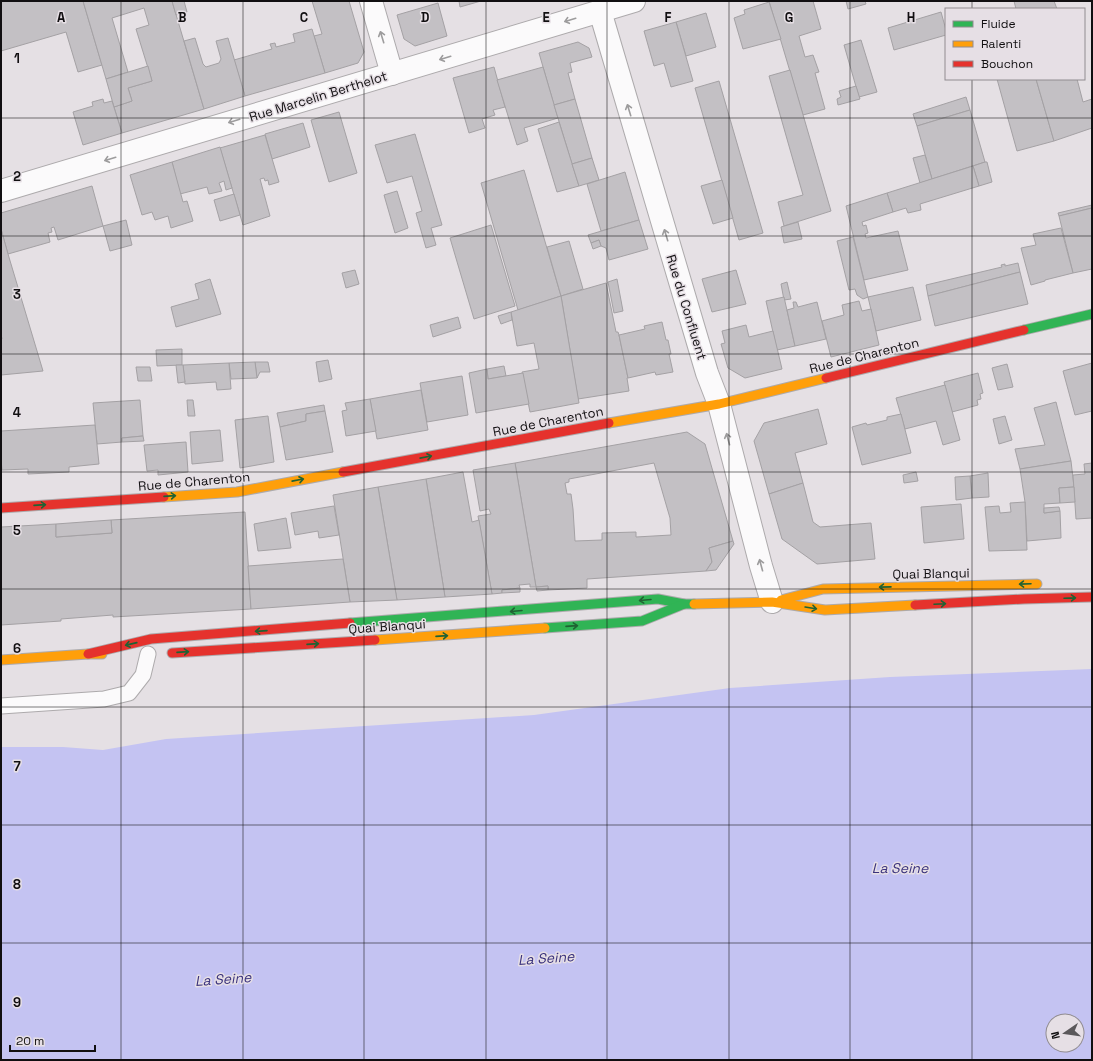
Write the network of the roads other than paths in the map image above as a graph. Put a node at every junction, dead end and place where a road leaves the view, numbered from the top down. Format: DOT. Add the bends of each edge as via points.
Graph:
graph roads {
  1 [pos="371,1"];
  2 [pos="634,1"];
  3 [pos="600,11"];
  4 [pos="392,74"];
  5 [pos="1,191"];
  6 [pos="1092,314"];
  7 [pos="719,404"];
  8 [pos="1,508"];
  9 [pos="1047,584"];
  10 [pos="1092,597"];
  11 [pos="772,602"];
  12 [pos="684,604"];
  13 [pos="88,654"];
  14 [pos="126,654"];
  15 [pos="152,654"];
  16 [pos="1,660"];
  17 [pos="1,706"];
  4 -- 1 [label="street, one-way"];
  2 -- 3 [label="street, Rue Marcelin Berthelot"];
  3 -- 4 [label="street, Rue Marcelin Berthelot, one-way"];
  7 -- 3 [label="street, Rue du Confluent, one-way" via="707,373"];
  4 -- 5 [label="street, Rue Marcelin Berthelot, one-way"];
  6 -- 7 [label="main road, Rue de Charenton"];
  8 -- 7 [label="main road, Rue de Charenton, one-way" via="237,492"];
  11 -- 7 [label="street, Rue du Confluent, one-way"];
  9 -- 11 [label="main road, Quai Blanqui, one-way" via="823,589"];
  11 -- 10 [label="main road, Quai Blanqui, one-way" via="825,610"];
  11 -- 12 [label="main road, Quai Blanqui"];
  12 -- 13 [label="main road, Quai Blanqui, one-way" via="658,599 151,639"];
  15 -- 12 [label="main road, Quai Blanqui, one-way" via="642,621"];
  13 -- 14 [label="main road, Quai Blanqui"];
  13 -- 16 [label="main road, Quai Blanqui"];
  15 -- 17 [label="lane" via="143,676 128,693 104,699"];
}
